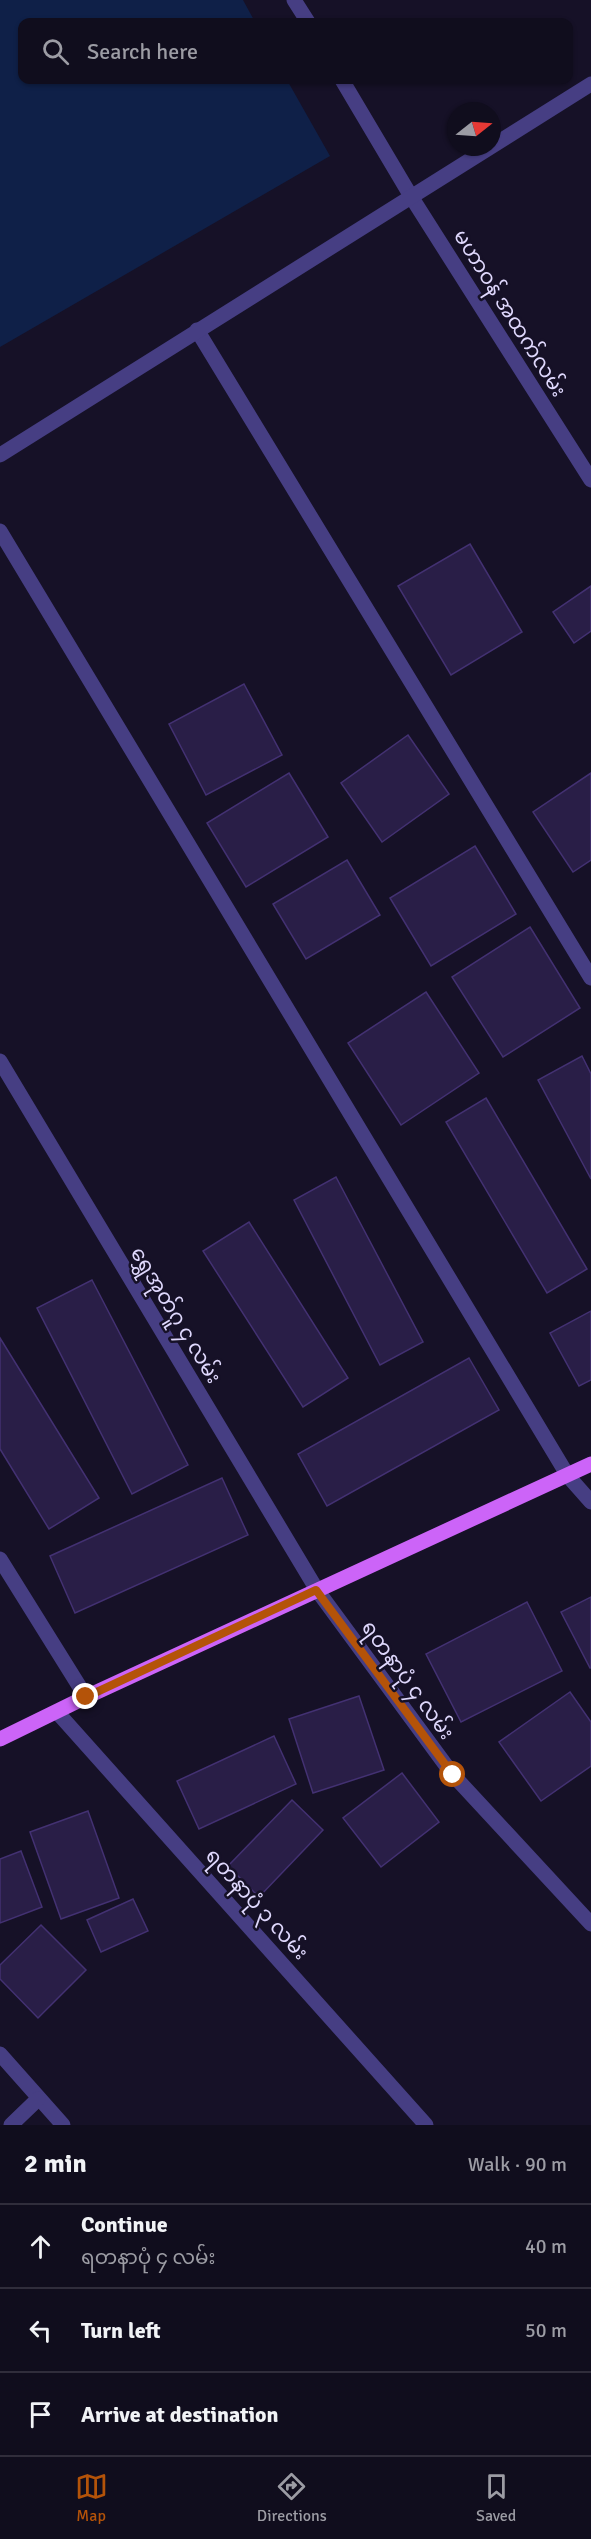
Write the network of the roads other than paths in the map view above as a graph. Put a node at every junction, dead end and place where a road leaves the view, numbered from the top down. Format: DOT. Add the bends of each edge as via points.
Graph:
graph roads {
  1 [pos="294,0"];
  2 [pos="305,18"];
  3 [pos="344,84"];
  4 [pos="591,84"];
  5 [pos="412,198"];
  6 [pos="197,330"];
  7 [pos="0,455"];
  8 [pos="591,480"];
  9 [pos="0,531"];
  10 [pos="591,978"];
  11 [pos="0,1061"];
  12 [pos="591,1464"];
  13 [pos="568,1476"];
  14 [pos="591,1502"];
  15 [pos="0,1559"];
  16 [pos="316,1590"];
  17 [pos="86,1697"];
  18 [pos="57,1712"];
  19 [pos="0,1739"];
  20 [pos="591,1924"];
  21 [pos="0,2054"];
  22 [pos="38,2099"];
  23 [pos="11,2125"];
  24 [pos="63,2125"];
  25 [pos="426,2125"];
  1 -- 2 [label="street"];
  3 -- 5 [label="street, မဟာဝန် အထက်လမ်း"];
  4 -- 5 [label="street"];
  5 -- 6 [label="street"];
  5 -- 8 [label="street, မဟာဝန် အထက်လမ်း"];
  6 -- 7 [label="street"];
  6 -- 10 [label="street"];
  9 -- 13 [label="street"];
  11 -- 16 [label="street, ရွှေအုတ်ဂူ ၄ လမ်း"];
  12 -- 13 [label="main road"];
  13 -- 14 [label="street"];
  13 -- 16 [label="main road"];
  15 -- 17 [label="street"];
  16 -- 17 [label="main road"];
  16 -- 20 [label="street, ရတနာပုံ ၄ လမ်း" via="453,1775"];
  17 -- 18 [label="main road"];
  18 -- 19 [label="main road"];
  18 -- 25 [label="street, ရတနာပုံ ၃ လမ်း"];
  21 -- 22 [label="street"];
  22 -- 23 [label="street"];
  22 -- 24 [label="street"];
}
